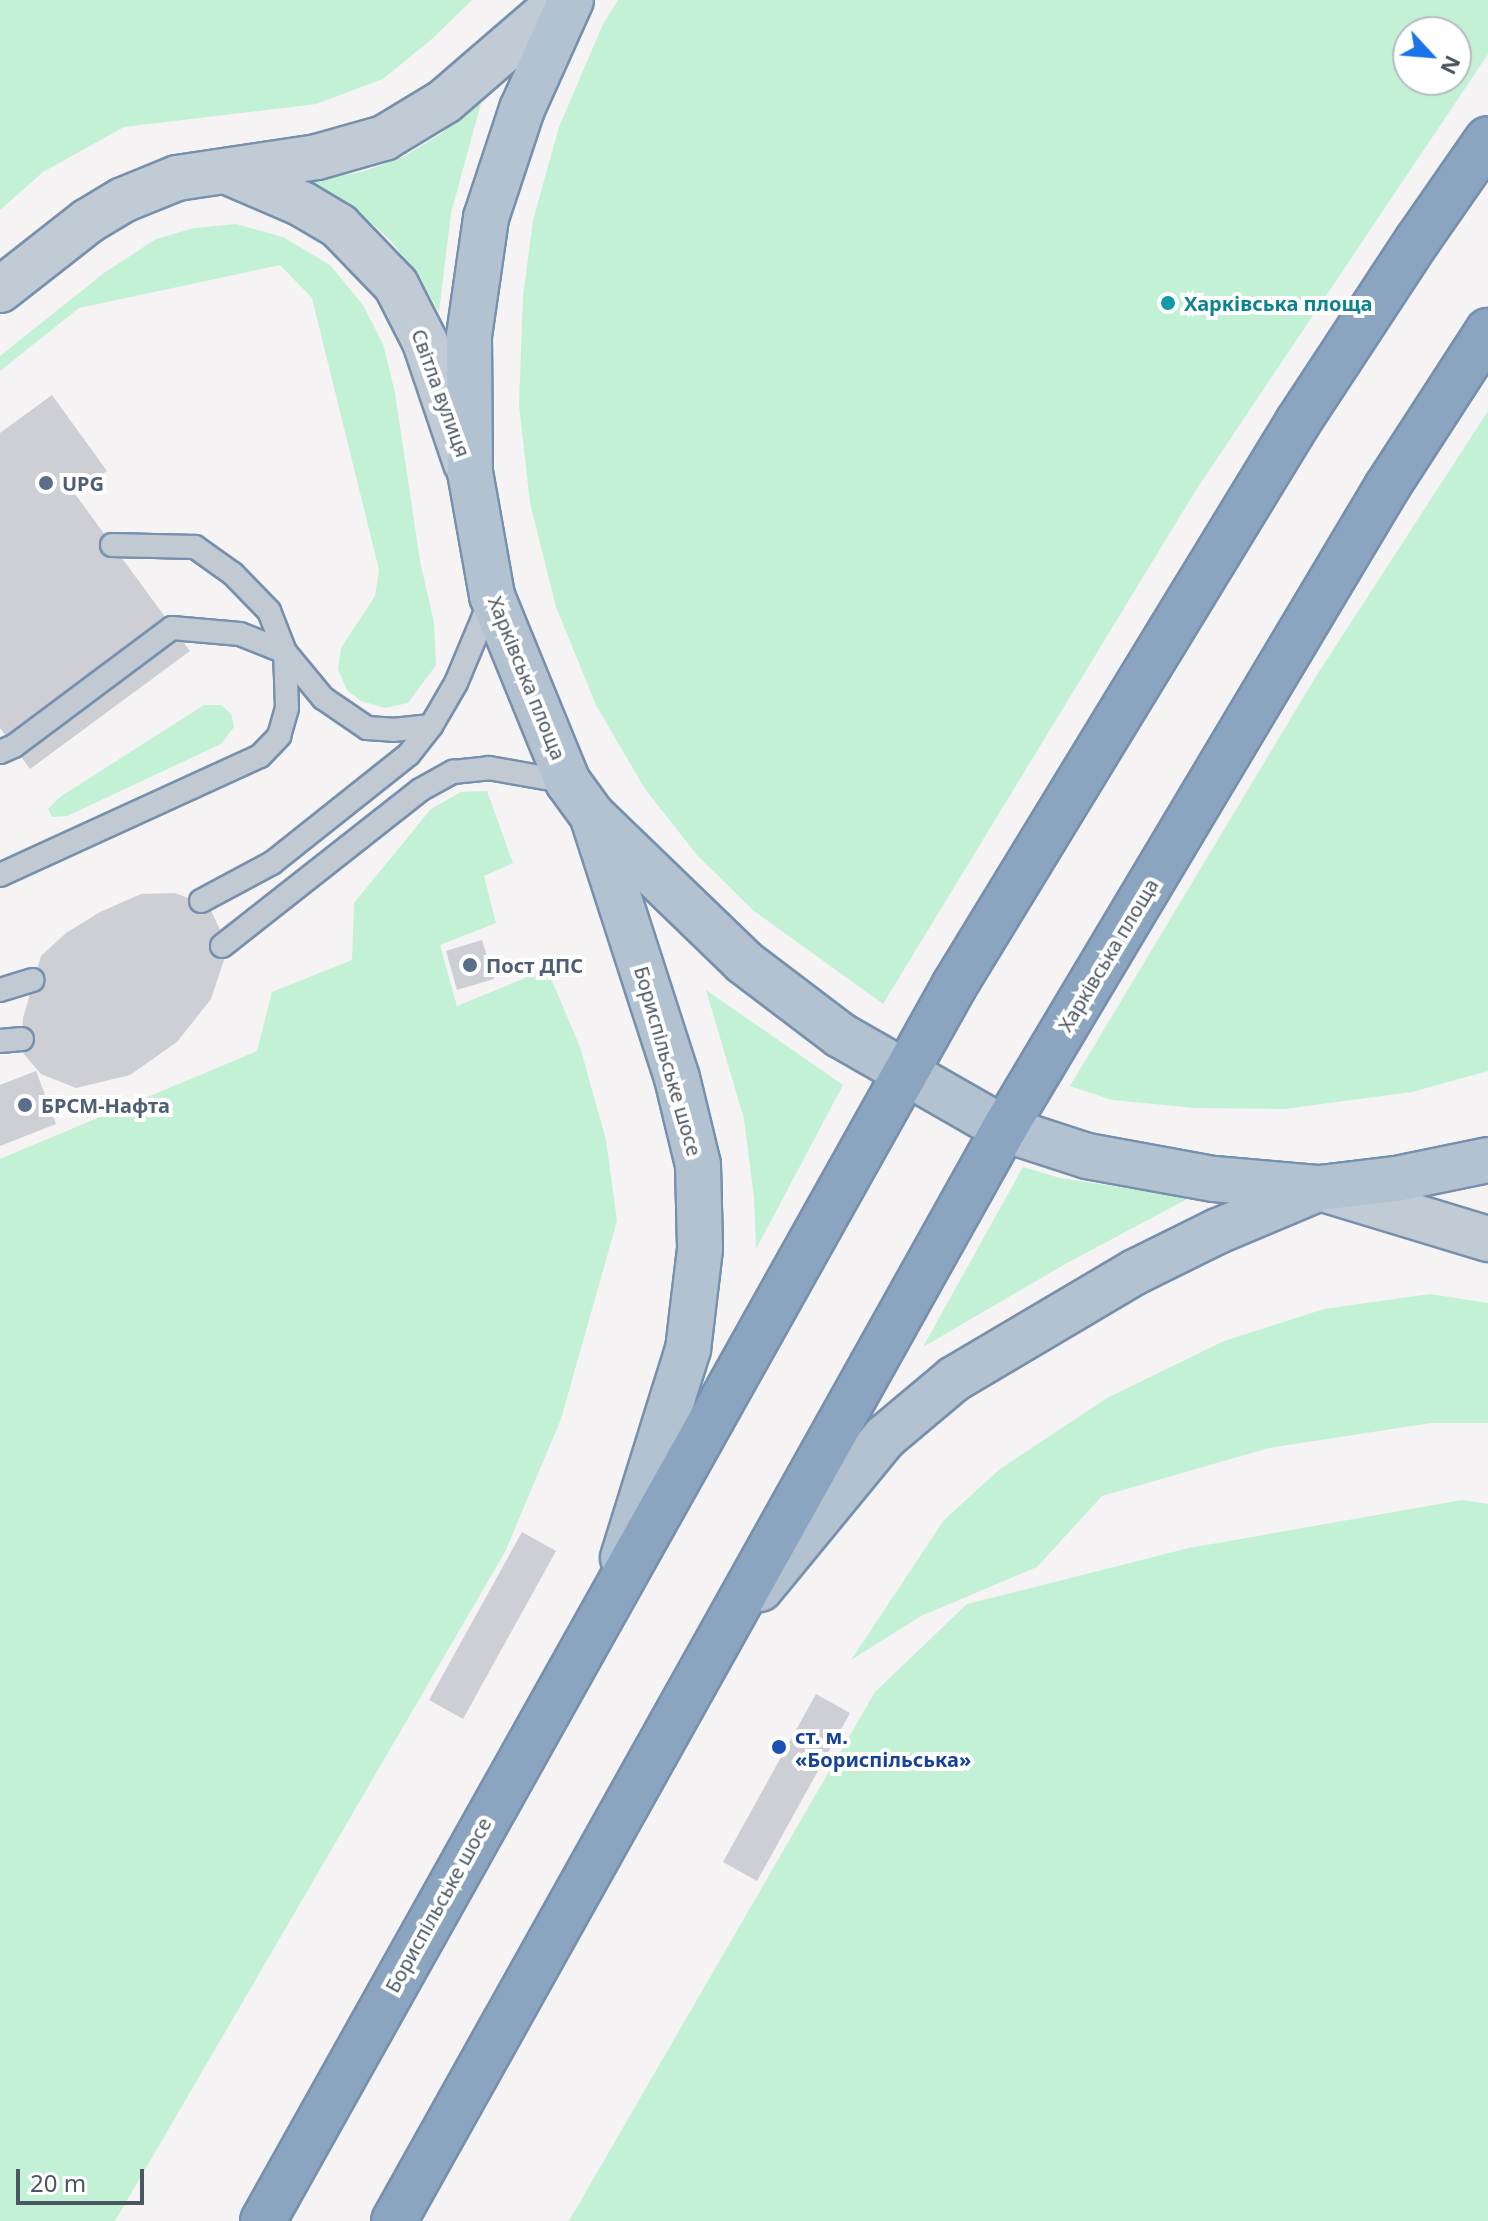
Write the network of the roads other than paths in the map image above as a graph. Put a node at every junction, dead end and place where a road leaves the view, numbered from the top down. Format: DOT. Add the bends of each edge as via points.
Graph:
graph roads {
  1 [pos="562,0"];
  2 [pos="571,0"];
  3 [pos="1488,139"];
  4 [pos="228,172"];
  5 [pos="0,290"];
  6 [pos="1488,331"];
  7 [pos="470,472"];
  8 [pos="112,545"];
  9 [pos="492,596"];
  10 [pos="285,652"];
  11 [pos="431,726"];
  12 [pos="0,752"];
  13 [pos="580,799"];
  14 [pos="0,875"];
  15 [pos="201,901"];
  16 [pos="222,946"];
  17 [pos="33,980"];
  18 [pos="0,990"];
  19 [pos="904,1075"];
  20 [pos="1004,1129"];
  21 [pos="1488,1160"];
  22 [pos="1320,1188"];
  23 [pos="1488,1239"];
  24 [pos="613,1590"];
  25 [pos="718,1641"];
  26 [pos="263,2221"];
  27 [pos="394,2221"];
  1 -- 4 [label="main road" via="445,101 384,138 317,157"];
  2 -- 7 [label="main road, Харківська площа" via="522,109 486,218 469,336"];
  3 -- 19 [label="highway" via="1298,422"];
  4 -- 5 [label="main road" via="177,178 123,200"];
  4 -- 7 [label="main road, Світла вулиця" via="339,226 396,285 425,342"];
  6 -- 20 [label="highway, Харківська площа" via="1387,487"];
  7 -- 9 [label="main road, Харківська площа"];
  8 -- 10 [label="lane" via="195,547 233,574 269,611"];
  9 -- 11 [label="lane" via="456,683"];
  9 -- 13 [label="main road, Харківська площа"];
  10 -- 11 [label="lane" via="323,698 367,728"];
  10 -- 12 [label="lane" via="240,634 172,628"];
  10 -- 14 [label="lane" via="287,708 279,736 260,756"];
  11 -- 15 [label="lane" via="409,754 272,863"];
  13 -- 16 [label="lane" via="489,768 453,772 420,790"];
  13 -- 19 [label="main road, Харківська площа" via="744,962 840,1035"];
  13 -- 24 [label="main road, Бориспільське шосе" via="677,1078 698,1165 700,1249 688,1349"];
  17 -- 18 [label="lane"];
  19 -- 20 [label="main road, Харківська площа"];
  19 -- 24 [label="highway, Бориспільське шосе"];
  20 -- 22 [label="main road, Харківська площа" via="1087,1156 1214,1179"];
  20 -- 25 [label="highway"];
  21 -- 22 [label="main road, Харківська площа"];
  22 -- 23 [label="main road"];
  22 -- 25 [label="main road" via="1135,1272 954,1379 885,1437"];
  24 -- 26 [label="highway, Бориспільське шосе"];
  25 -- 27 [label="highway"];
}
